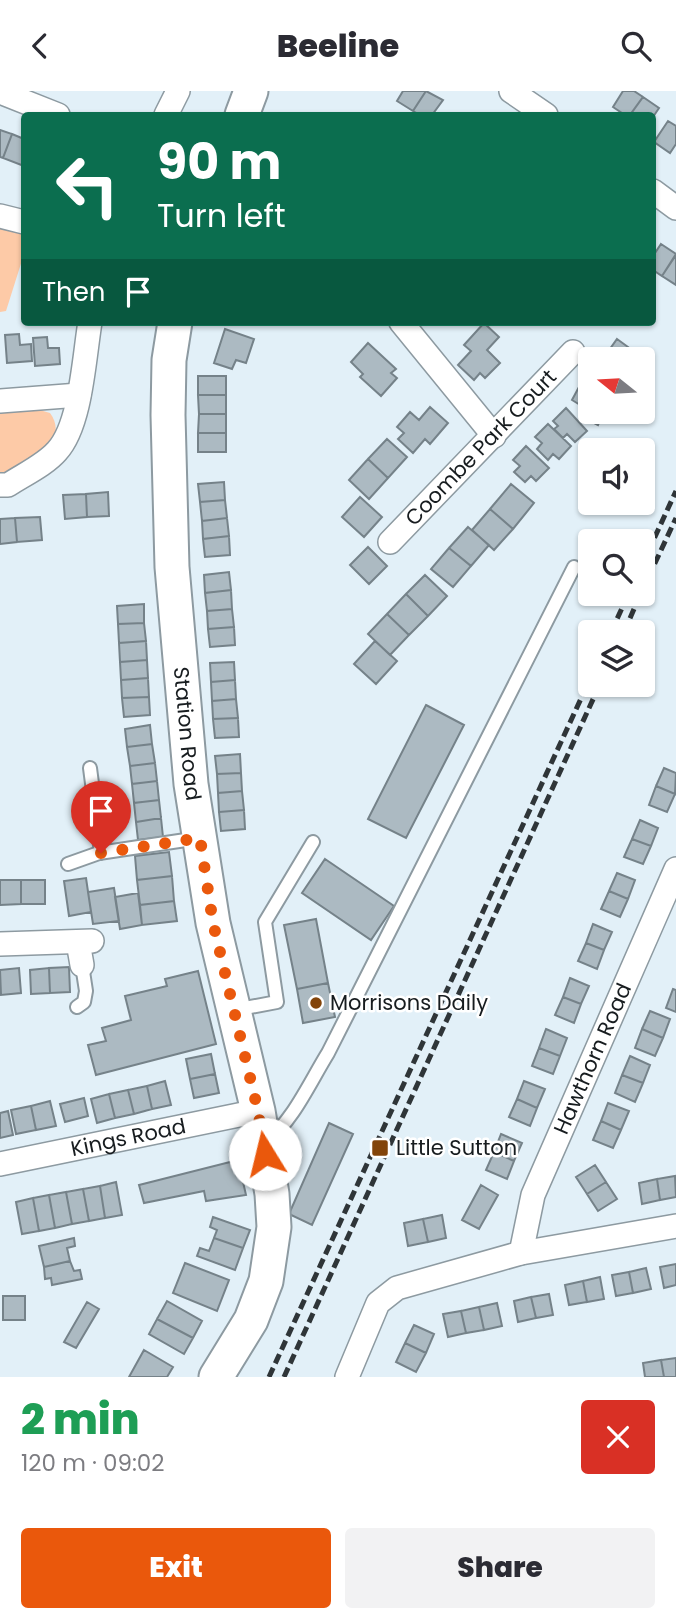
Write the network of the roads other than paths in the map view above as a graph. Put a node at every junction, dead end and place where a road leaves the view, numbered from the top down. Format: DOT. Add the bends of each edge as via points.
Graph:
graph roads {
  1 [pos="178,91"];
  2 [pos="251,91"];
  3 [pos="511,91"];
  4 [pos="0,92"];
  5 [pos="50,112"];
  6 [pos="168,112"];
  7 [pos="243,112"];
  8 [pos="541,112"];
  9 [pos="656,193"];
  10 [pos="676,208"];
  11 [pos="0,216"];
  12 [pos="21,221"];
  13 [pos="89,326"];
  14 [pos="174,326"];
  15 [pos="404,326"];
  16 [pos="573,352"];
  17 [pos="79,395"];
  18 [pos="0,401"];
  19 [pos="494,436"];
  20 [pos="0,485"];
  21 [pos="390,542"];
  22 [pos="574,567"];
  23 [pos="90,768"];
  24 [pos="200,838"];
  25 [pos="313,842"];
  26 [pos="101,853"];
  27 [pos="68,864"];
  28 [pos="676,869"];
  29 [pos="0,944"];
  30 [pos="82,965"];
  31 [pos="77,1007"];
  32 [pos="234,1010"];
  33 [pos="258,1111"];
  34 [pos="263,1144"];
  35 [pos="0,1164"];
  36 [pos="676,1226"];
  37 [pos="521,1253"];
  38 [pos="216,1377"];
  39 [pos="347,1377"];
  1 -- 6 [label="street"];
  2 -- 7 [label="main road"];
  3 -- 8 [label="street"];
  4 -- 5 [label="street"];
  9 -- 10 [label="street"];
  11 -- 12 [label="street"];
  13 -- 17 [label="street"];
  14 -- 24 [label="main road, Station Road" via="168,415 172,567"];
  15 -- 19 [label="street"];
  16 -- 19 [label="street, Coombe Park Court"];
  17 -- 18 [label="street"];
  17 -- 20 [label="street" via="69,434 56,453 8,485"];
  19 -- 21 [label="street, Coombe Park Court"];
  22 -- 34 [label="lane" via="328,1053 283,1124"];
  23 -- 26 [label="lane"];
  24 -- 26 [label="lane"];
  24 -- 32 [label="main road, Station Road" via="213,923"];
  25 -- 32 [label="lane" via="265,922 277,1002"];
  26 -- 27 [label="lane"];
  28 -- 37 [label="street, Hawthorn Road" via="533,1195"];
  29 -- 30 [label="street" via="85,941"];
  30 -- 31 [label="lane" via="86,991 84,1002"];
  32 -- 33 [label="main road, Station Road"];
  33 -- 34 [label="main road, Station Road"];
  33 -- 35 [label="street, Kings Road"];
  34 -- 38 [label="main road, Station Road" via="274,1227 266,1281 251,1320"];
  36 -- 37 [label="street"];
  37 -- 39 [label="street" via="397,1288 378,1303"];
}
